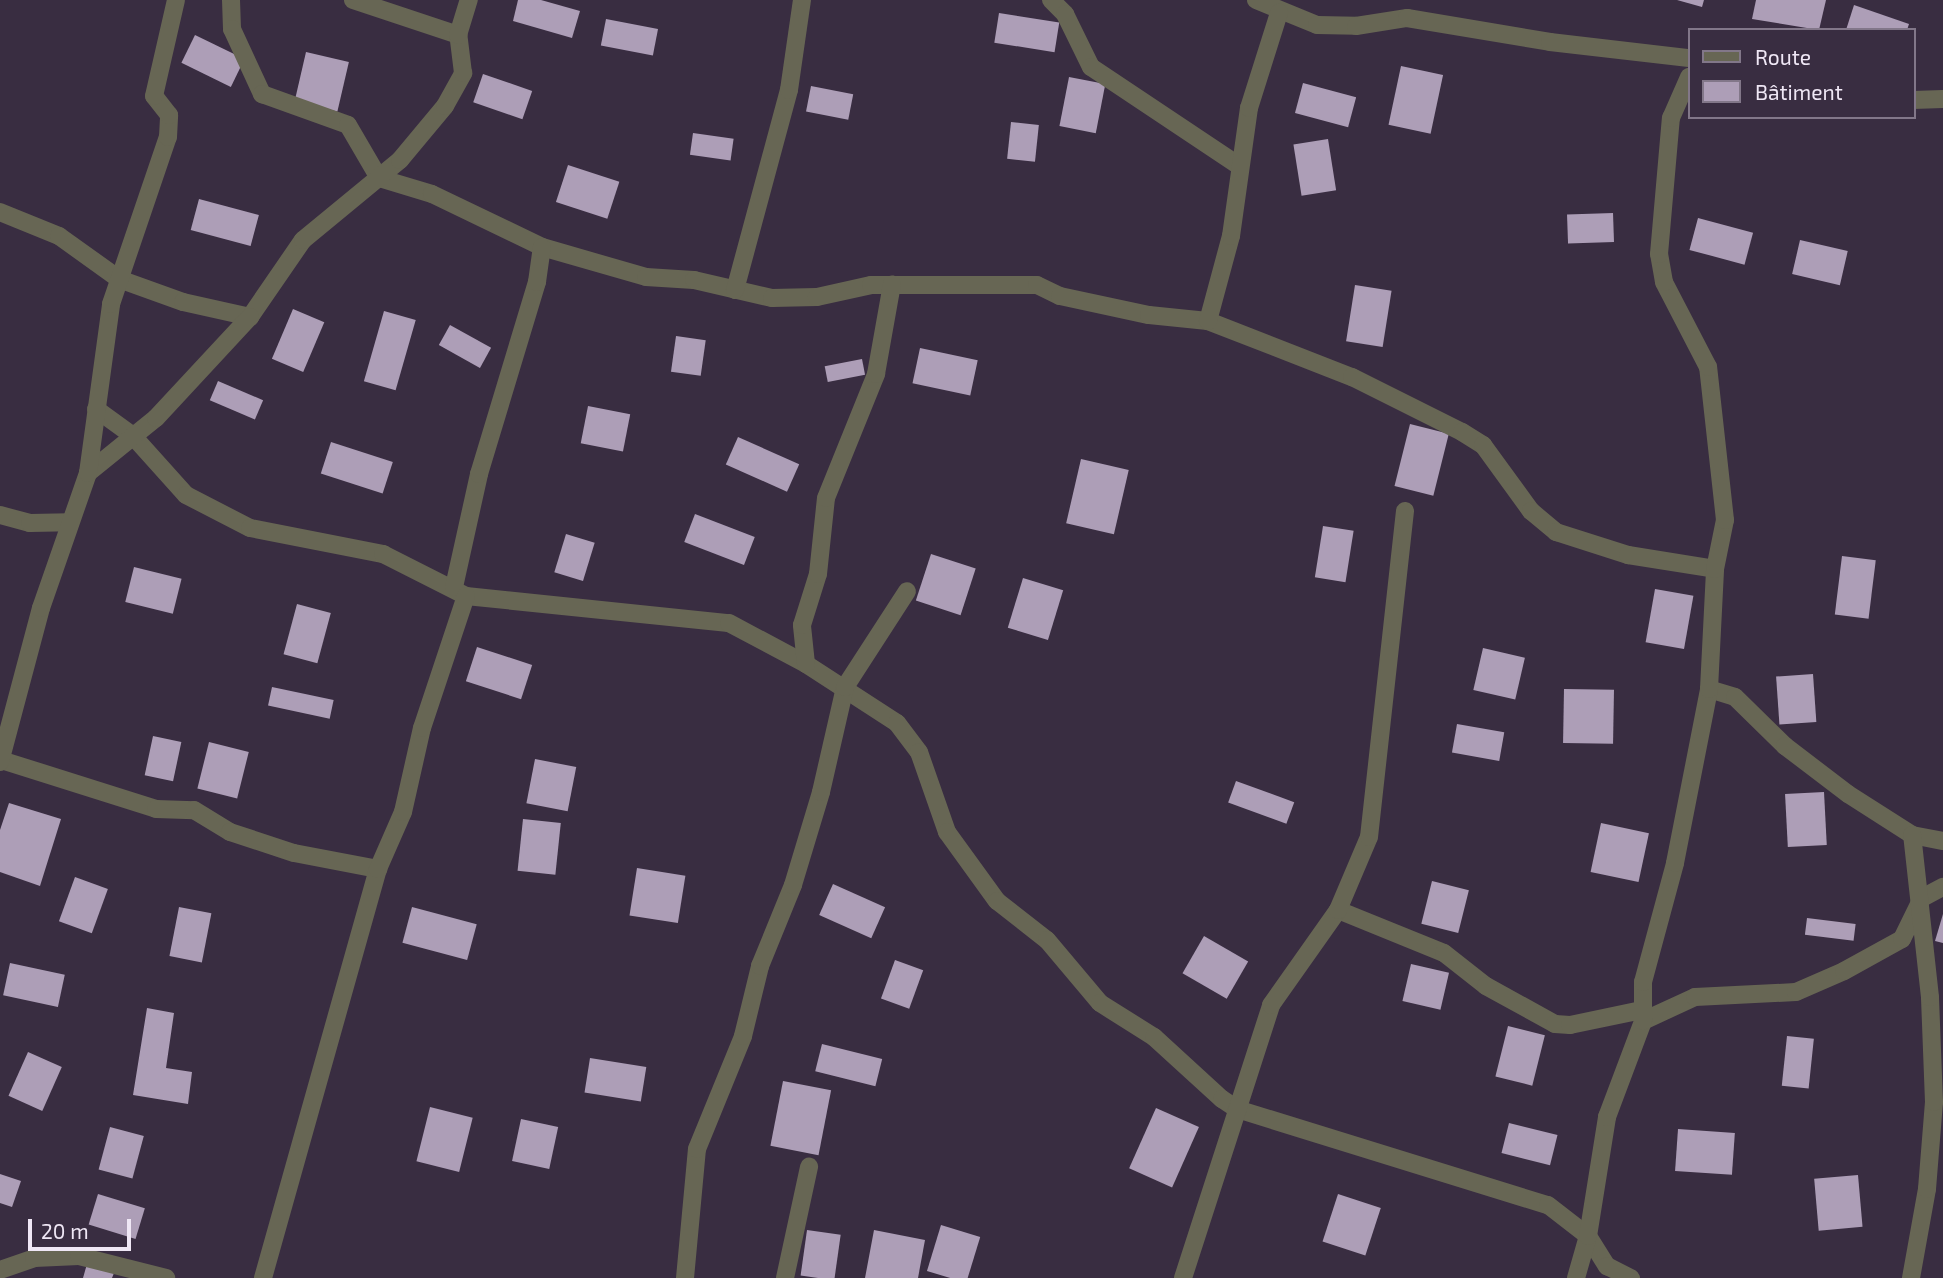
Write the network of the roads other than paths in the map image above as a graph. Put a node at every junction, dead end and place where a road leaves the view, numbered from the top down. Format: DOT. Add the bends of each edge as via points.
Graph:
graph roads {
  1 [pos="176,0"];
  2 [pos="231,0"];
  3 [pos="353,0"];
  4 [pos="468,0"];
  5 [pos="802,0"];
  6 [pos="1051,0"];
  7 [pos="1256,0"];
  8 [pos="1279,13"];
  9 [pos="458,35"];
  10 [pos="1688,58"];
  11 [pos="1688,79"];
  12 [pos="1943,99"];
  13 [pos="1915,100"];
  14 [pos="1238,165"];
  15 [pos="379,178"];
  16 [pos="0,212"];
  17 [pos="542,247"];
  18 [pos="119,279"];
  19 [pos="892,284"];
  20 [pos="736,289"];
  21 [pos="250,317"];
  22 [pos="1208,321"];
  23 [pos="96,410"];
  24 [pos="133,436"];
  25 [pos="88,473"];
  26 [pos="1405,511"];
  27 [pos="0,515"];
  28 [pos="69,522"];
  29 [pos="1715,569"];
  30 [pos="460,591"];
  31 [pos="907,591"];
  32 [pos="806,664"];
  33 [pos="845,687"];
  34 [pos="1709,689"];
  35 [pos="3,730"];
  36 [pos="0,761"];
  37 [pos="1912,835"];
  38 [pos="1943,841"];
  39 [pos="378,869"];
  40 [pos="1943,887"];
  41 [pos="1922,898"];
  42 [pos="1338,910"];
  43 [pos="1642,1015"];
  44 [pos="1938,1103"];
  45 [pos="1237,1109"];
  46 [pos="809,1167"];
  47 [pos="1588,1236"];
  48 [pos="0,1270"];
  49 [pos="166,1278"];
  50 [pos="263,1278"];
  51 [pos="685,1278"];
  52 [pos="785,1278"];
  53 [pos="1182,1278"];
  54 [pos="1576,1278"];
  55 [pos="1631,1278"];
  56 [pos="1911,1278"];
  1 -- 18 [label="street" via="154,96 169,116 170,127"];
  2 -- 15 [label="street" via="232,29 262,94 348,125"];
  3 -- 9 [label="street"];
  4 -- 9 [label="street"];
  5 -- 20 [label="street" via="789,90"];
  6 -- 14 [label="street" via="1065,14 1091,67"];
  7 -- 8 [label="street"];
  8 -- 10 [label="street" via="1317,25 1356,26 1407,18 1549,42"];
  8 -- 14 [label="street" via="1249,108"];
  9 -- 15 [label="street" via="463,63 459,83 431,126"];
  11 -- 29 [label="street" via="1671,118 1659,254 1664,282 1710,374 1711,420 1725,504"];
  12 -- 13 [label="street"];
  14 -- 22 [label="street" via="1231,236"];
  15 -- 17 [label="street" via="432,194"];
  15 -- 21 [label="street" via="303,240"];
  16 -- 18 [label="street" via="59,236"];
  17 -- 20 [label="street" via="646,277"];
  17 -- 30 [label="street" via="537,282 479,474"];
  18 -- 21 [label="street" via="183,302"];
  18 -- 23 [label="street"];
  19 -- 20 [label="street" via="785,300"];
  19 -- 22 [label="street" via="1037,285 1060,296 1149,315"];
  19 -- 32 [label="street" via="876,374 826,498 818,574 802,625"];
  21 -- 24 [label="street" via="156,418"];
  22 -- 29 [label="street" via="1352,377 1462,432 1483,445 1531,511 1556,532 1628,555"];
  23 -- 24 [label="street"];
  23 -- 25 [label="street"];
  24 -- 25 [label="street"];
  24 -- 30 [label="street" via="199,505 262,532 383,554"];
  25 -- 28 [label="street"];
  26 -- 42 [label="street" via="1369,837"];
  27 -- 28 [label="street" via="30,523"];
  28 -- 35 [label="street"];
  29 -- 34 [label="street"];
  30 -- 32 [label="street" via="729,624"];
  30 -- 39 [label="street" via="403,811"];
  31 -- 33 [label="street"];
  32 -- 33 [label="street"];
  33 -- 45 [label="street" via="893,719 915,746 944,827 997,901 1048,940 1100,1003 1154,1037"];
  33 -- 51 [label="street" via="793,885 760,966 743,1036 697,1149"];
  34 -- 37 [label="street" via="1735,697 1785,746"];
  34 -- 43 [label="street" via="1675,863 1643,982"];
  35 -- 36 [label="street"];
  36 -- 39 [label="street" via="156,809 194,810 230,832 294,853"];
  37 -- 38 [label="street"];
  37 -- 41 [label="street"];
  39 -- 50 [label="street"];
  40 -- 41 [label="street"];
  41 -- 43 [label="street" via="1902,939 1796,992 1695,997"];
  41 -- 44 [label="street"];
  42 -- 43 [label="street" via="1444,953 1486,986 1555,1024"];
  42 -- 45 [label="street" via="1271,1005"];
  43 -- 47 [label="street" via="1607,1117"];
  44 -- 56 [label="street"];
  45 -- 47 [label="street" via="1518,1193 1563,1213"];
  45 -- 53 [label="street"];
  46 -- 52 [label="street"];
  47 -- 54 [label="street"];
  47 -- 55 [label="street" via="1607,1265"];
  48 -- 49 [label="street" via="34,1258 79,1256"];
}
